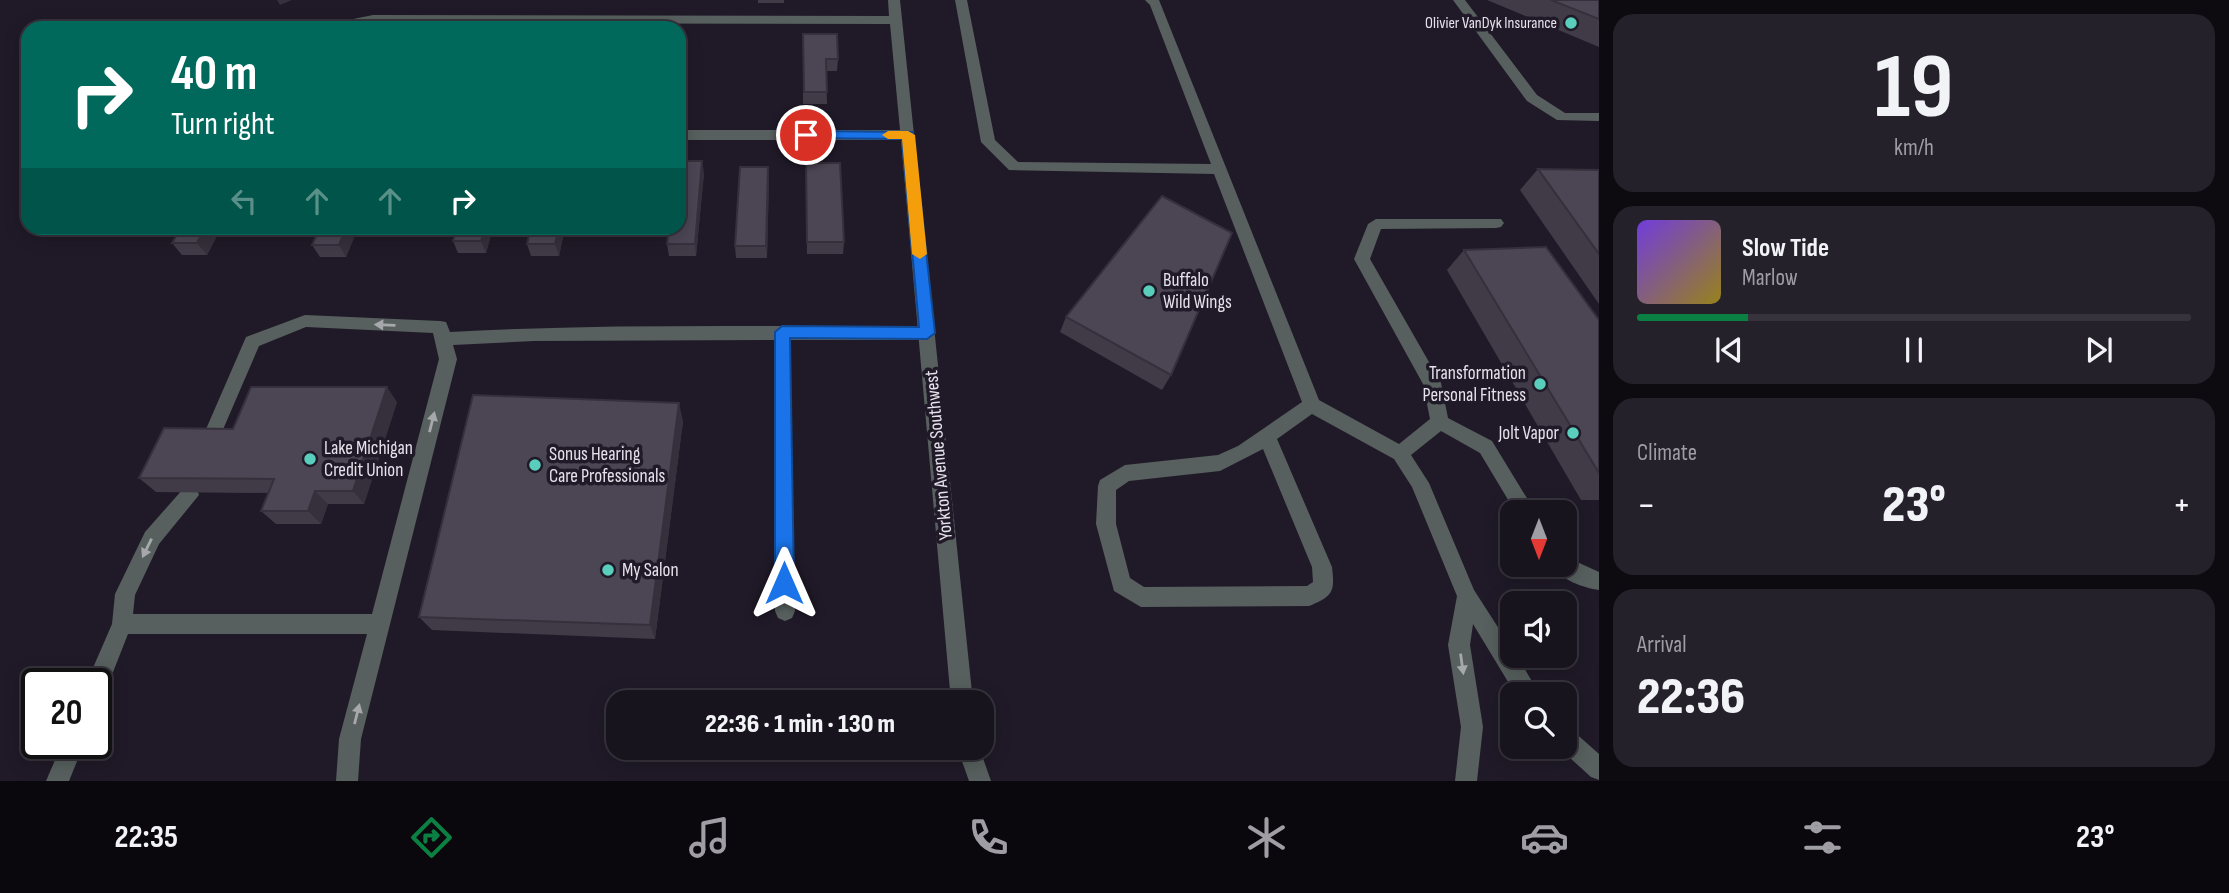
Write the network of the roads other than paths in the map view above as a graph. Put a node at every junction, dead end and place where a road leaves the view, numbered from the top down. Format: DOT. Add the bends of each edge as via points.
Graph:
graph roads {
  1 [pos="894,0"];
  2 [pos="961,0"];
  3 [pos="1151,0"];
  4 [pos="1459,0"];
  5 [pos="896,20"];
  6 [pos="362,21"];
  7 [pos="1599,117"];
  8 [pos="686,135"];
  9 [pos="908,135"];
  10 [pos="1222,169"];
  11 [pos="1496,223"];
  12 [pos="782,332"];
  13 [pos="927,333"];
  14 [pos="443,340"];
  15 [pos="1312,405"];
  16 [pos="1440,422"];
  17 [pos="1267,436"];
  18 [pos="209,443"];
  19 [pos="1400,453"];
  20 [pos="190,495"];
  21 [pos="1519,500"];
  22 [pos="1577,573"];
  23 [pos="1599,581"];
  24 [pos="1467,596"];
  25 [pos="785,611"];
  26 [pos="122,624"];
  27 [pos="380,624"];
  28 [pos="104,668"];
  29 [pos="1522,682"];
  30 [pos="961,690"];
  31 [pos="1577,750"];
  32 [pos="67,759"];
  33 [pos="973,760"];
  34 [pos="1599,769"];
  35 [pos="57,781"];
  36 [pos="347,781"];
  37 [pos="980,781"];
  38 [pos="1466,781"];
  1 -- 5 [label="street, Yorkton Avenue Southwest"];
  2 -- 10 [label="street" via="988,142 1014,167"];
  3 -- 10 [label="street"];
  4 -- 7 [label="street" via="1532,98 1562,117"];
  5 -- 6 [label="street"];
  5 -- 9 [label="street, Yorkton Avenue Southwest"];
  8 -- 9 [label="street"];
  9 -- 13 [label="street, Yorkton Avenue Southwest"];
  10 -- 15 [label="street"];
  11 -- 16 [label="street" via="1376,224 1362,259 1432,383"];
  12 -- 13 [label="street"];
  12 -- 14 [label="street" via="534,334"];
  12 -- 25 [label="street"];
  13 -- 30 [label="street, Yorkton Avenue Southwest"];
  14 -- 18 [label="street, one-way" via="440,327 305,321 252,342"];
  27 -- 14 [label="street, one-way" via="448,359"];
  15 -- 17 [label="street"];
  15 -- 19 [label="street"];
  16 -- 19 [label="street"];
  16 -- 21 [label="street" via="1486,447"];
  17 -- 17 [label="street" via="1220,463 1125,473 1107,486 1106,524 1121,584 1141,597 1309,596 1324,587 1322,567"];
  19 -- 24 [label="street" via="1420,483"];
  20 -- 26 [label="street, one-way" via="152,538 125,594"];
  22 -- 23 [label="street"];
  24 -- 29 [label="street"];
  24 -- 38 [label="street, one-way" via="1459,645 1472,727"];
  26 -- 27 [label="street"];
  26 -- 28 [label="street"];
  36 -- 27 [label="street, one-way" via="350,739"];
  31 -- 34 [label="street"];
  32 -- 35 [label="street"];
  33 -- 37 [label="street"];
}
